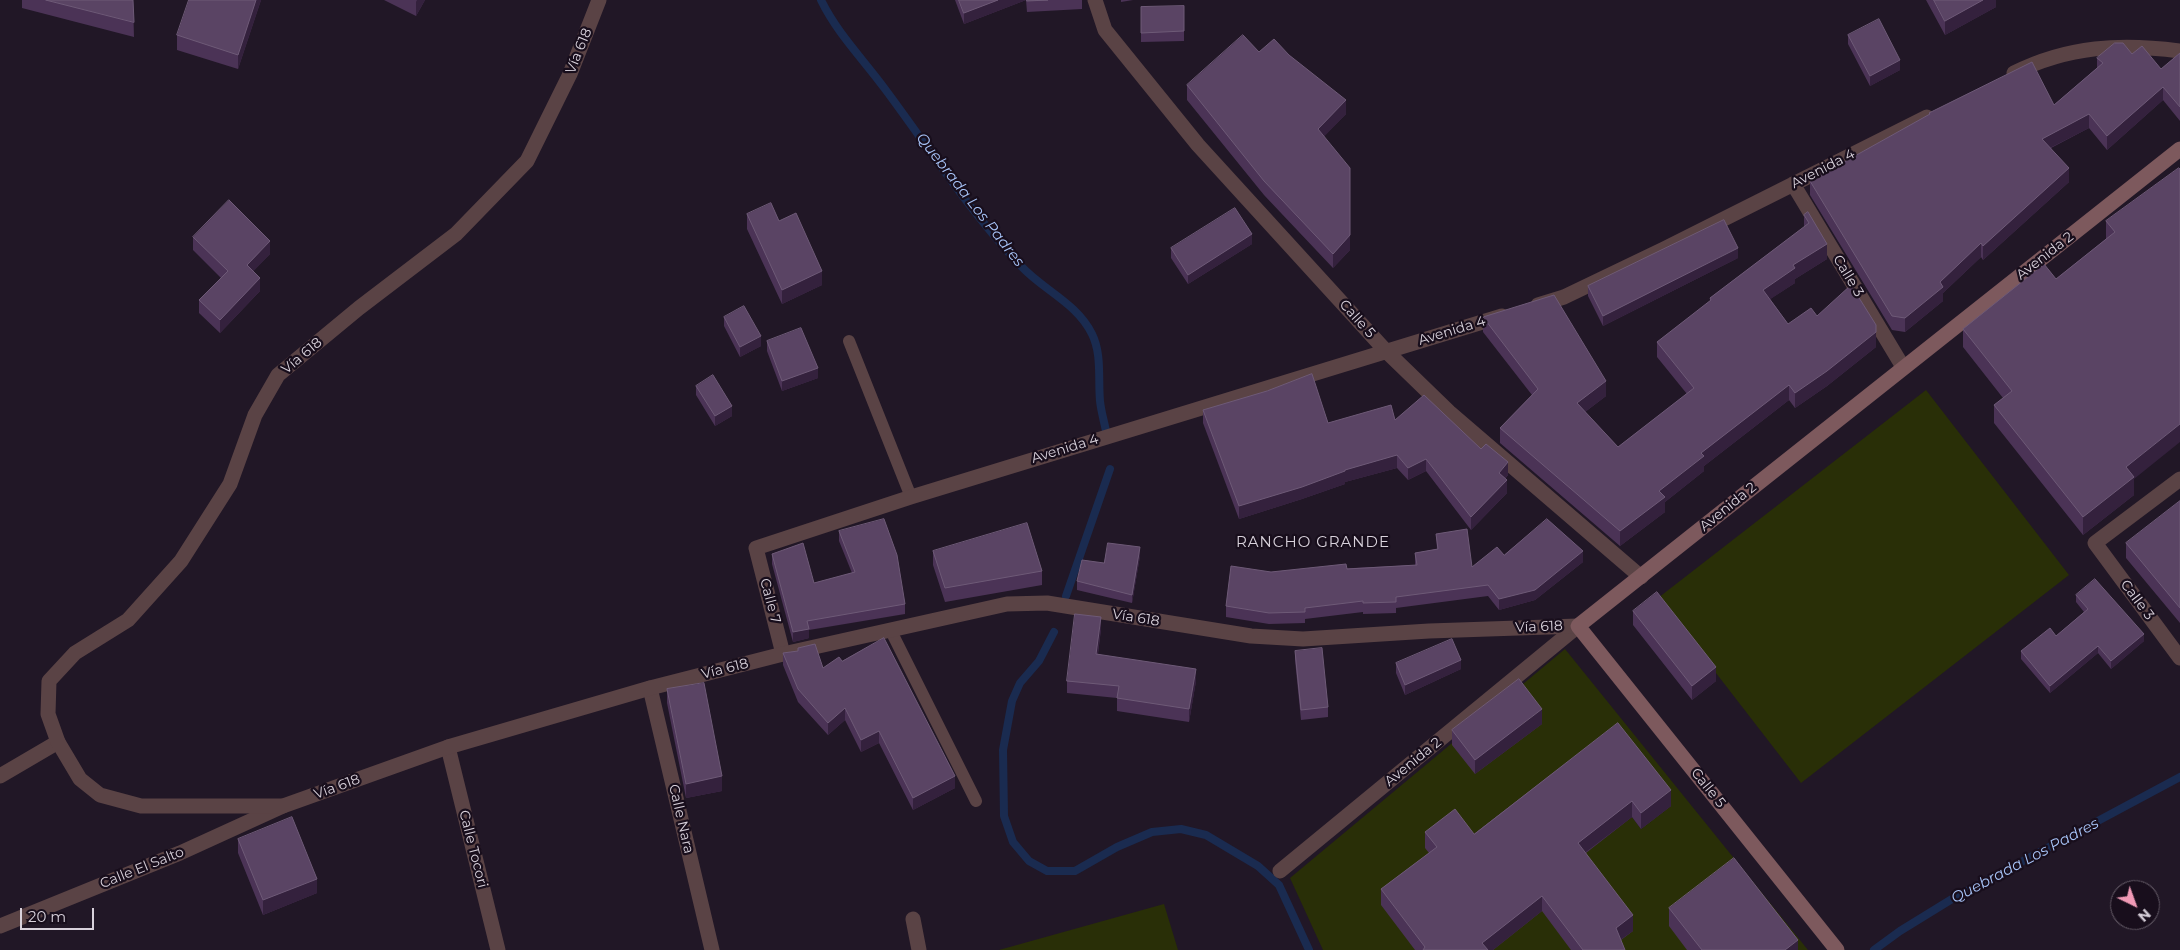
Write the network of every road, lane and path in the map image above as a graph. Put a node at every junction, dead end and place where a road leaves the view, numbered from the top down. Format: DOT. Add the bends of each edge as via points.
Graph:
graph roads {
  1 [pos="599,0"];
  2 [pos="1095,0"];
  3 [pos="2180,51"];
  4 [pos="2001,80"];
  5 [pos="1940,110"];
  6 [pos="2180,149"];
  7 [pos="1793,184"];
  8 [pos="849,341"];
  9 [pos="1385,350"];
  10 [pos="1903,367"];
  11 [pos="2180,479"];
  12 [pos="911,497"];
  13 [pos="756,548"];
  14 [pos="1641,577"];
  15 [pos="1578,626"];
  16 [pos="890,629"];
  17 [pos="783,654"];
  18 [pos="2180,658"];
  19 [pos="650,688"];
  20 [pos="58,742"];
  21 [pos="448,747"];
  22 [pos="0,776"];
  23 [pos="976,802"];
  24 [pos="283,806"];
  25 [pos="1280,871"];
  26 [pos="913,919"];
  27 [pos="4,920"];
  28 [pos="498,950"];
  29 [pos="712,950"];
  30 [pos="919,950"];
  31 [pos="1837,950"];
  1 -- 20 [label="street, Vía 618" via="570,74 527,161 456,234 278,375 255,415 230,484 181,561 128,620 75,653 49,681 48,714"];
  2 -- 9 [label="street, Calle 5" via="1105,30 1198,145"];
  3 -- 4 [label="street" via="2139,47 2090,48 2045,58"];
  5 -- 7 [label="street, Avenida 4"];
  6 -- 10 [label="main road, Avenida 2"];
  7 -- 9 [label="street, Avenida 4" via="1564,296"];
  7 -- 10 [label="street, Calle 3"];
  8 -- 12 [label="lane"];
  9 -- 12 [label="street, Avenida 4"];
  9 -- 14 [label="street, Calle 5" via="1449,412"];
  10 -- 14 [label="main road, Avenida 2"];
  11 -- 18 [label="street, Calle 3" via="2095,543"];
  12 -- 13 [label="street, Avenida 4"];
  13 -- 17 [label="street, Calle 7"];
  14 -- 15 [label="main road, Avenida 2"];
  15 -- 16 [label="street, Vía 618" via="1303,639 1251,636 1047,603 1008,604"];
  15 -- 25 [label="street, Avenida 2"];
  15 -- 31 [label="main road, Calle 5"];
  16 -- 17 [label="street, Vía 618"];
  16 -- 23 [label="lane"];
  17 -- 19 [label="street, Vía 618"];
  19 -- 21 [label="street, Vía 618"];
  19 -- 29 [label="street, Calle Nara"];
  20 -- 22 [label="street"];
  20 -- 24 [label="street, Vía 618" via="80,779 100,795 141,806"];
  21 -- 24 [label="street, Vía 618"];
  21 -- 28 [label="street, Calle Tocori"];
  24 -- 27 [label="street, Calle El Salto" via="180,854"];
  26 -- 30 [label="street"];
}
